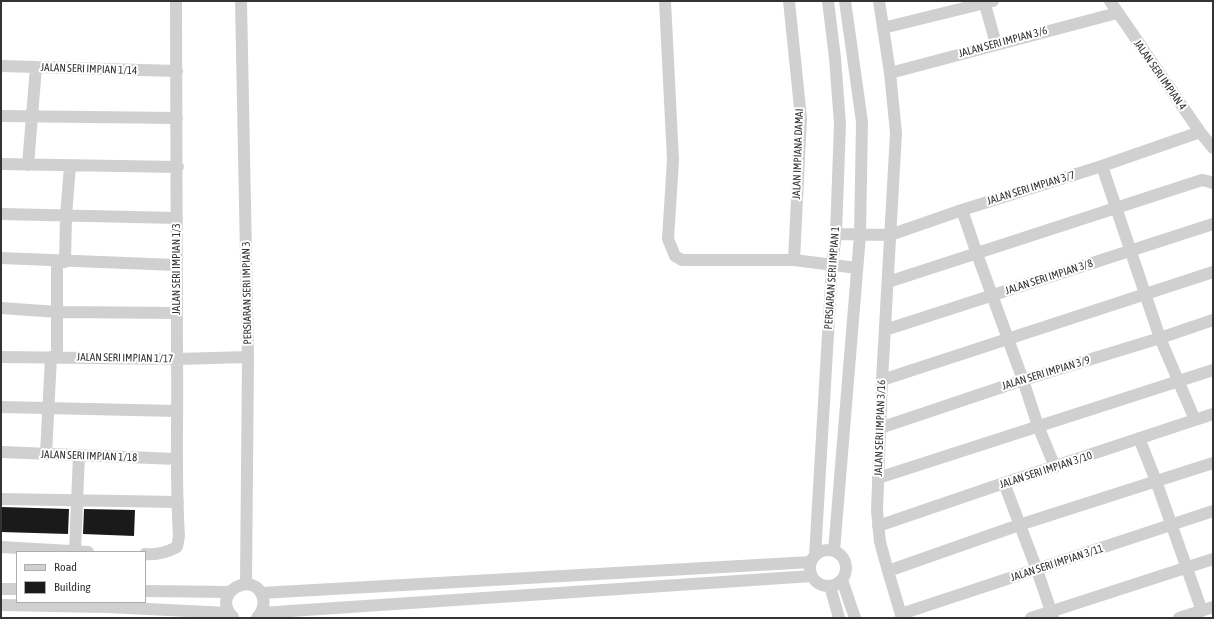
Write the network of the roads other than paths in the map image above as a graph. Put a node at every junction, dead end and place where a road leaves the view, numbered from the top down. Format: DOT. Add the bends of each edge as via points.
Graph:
graph roads {
  1 [pos="176,1"];
  2 [pos="240,1"];
  3 [pos="665,1"];
  4 [pos="789,1"];
  5 [pos="828,1"];
  6 [pos="845,1"];
  7 [pos="879,1"];
  8 [pos="1110,1"];
  9 [pos="987,2"];
  10 [pos="1117,13"];
  11 [pos="882,28"];
  12 [pos="996,44"];
  13 [pos="1,66"];
  14 [pos="36,67"];
  15 [pos="177,71"];
  16 [pos="890,73"];
  17 [pos="1,116"];
  18 [pos="32,117"];
  19 [pos="177,118"];
  20 [pos="1200,132"];
  21 [pos="1213,148"];
  22 [pos="1,164"];
  23 [pos="28,165"];
  24 [pos="70,166"];
  25 [pos="1102,166"];
  26 [pos="178,167"];
  27 [pos="1213,183"];
  28 [pos="1117,208"];
  29 [pos="962,210"];
  30 [pos="1,214"];
  31 [pos="66,216"];
  32 [pos="177,218"];
  33 [pos="1213,224"];
  34 [pos="836,234"];
  35 [pos="860,235"];
  36 [pos="890,235"];
  37 [pos="1130,250"];
  38 [pos="977,254"];
  39 [pos="1,258"];
  40 [pos="794,260"];
  41 [pos="61,261"];
  42 [pos="176,265"];
  43 [pos="832,266"];
  44 [pos="857,268"];
  45 [pos="1213,272"];
  46 [pos="888,282"];
  47 [pos="1145,295"];
  48 [pos="992,296"];
  49 [pos="1,308"];
  50 [pos="57,312"];
  51 [pos="177,312"];
  52 [pos="1213,320"];
  53 [pos="885,330"];
  54 [pos="1008,338"];
  55 [pos="1160,338"];
  56 [pos="248,356"];
  57 [pos="1,357"];
  58 [pos="54,357"];
  59 [pos="177,359"];
  60 [pos="1213,370"];
  61 [pos="882,380"];
  62 [pos="1023,380"];
  63 [pos="1179,381"];
  64 [pos="1,406"];
  65 [pos="48,408"];
  66 [pos="177,411"];
  67 [pos="1213,414"];
  68 [pos="1195,420"];
  69 [pos="1038,426"];
  70 [pos="880,428"];
  71 [pos="1139,438"];
  72 [pos="1,452"];
  73 [pos="46,454"];
  74 [pos="79,455"];
  75 [pos="177,459"];
  76 [pos="1213,463"];
  77 [pos="1055,467"];
  78 [pos="878,478"];
  79 [pos="1156,481"];
  80 [pos="1004,483"];
  81 [pos="1,499"];
  82 [pos="76,500"];
  83 [pos="178,502"];
  84 [pos="1213,511"];
  85 [pos="1172,524"];
  86 [pos="1019,525"];
  87 [pos="878,526"];
  88 [pos="1,547"];
  89 [pos="60,551"];
  90 [pos="75,551"];
  91 [pos="834,551"];
  92 [pos="146,554"];
  93 [pos="813,559"];
  94 [pos="1213,559"];
  95 [pos="1188,567"];
  96 [pos="1037,570"];
  97 [pos="888,571"];
  98 [pos="812,576"];
  99 [pos="842,580"];
  100 [pos="246,584"];
  101 [pos="830,586"];
  102 [pos="1,588"];
  103 [pos="16,589"];
  104 [pos="146,590"];
  105 [pos="230,592"];
  106 [pos="261,593"];
  107 [pos="1,606"];
  108 [pos="1208,609"];
  109 [pos="79,613"];
  110 [pos="106,613"];
  111 [pos="231,615"];
  112 [pos="1052,615"];
  113 [pos="259,616"];
  114 [pos="902,616"];
  115 [pos="839,618"];
  116 [pos="855,618"];
  117 [pos="1031,618"];
  118 [pos="1179,618"];
  1 -- 15 [label="street, JALAN SERI IMPIAN 1/3"];
  2 -- 56 [label="street, PERSIARAN SERI IMPIAN 3"];
  3 -- 40 [label="street" via="673,160 668,239 675,256 682,260"];
  4 -- 40 [label="street, JALAN IMPIANA DAMAI" via="801,118"];
  5 -- 34 [label="street, PERSIARAN SERI IMPIAN 1" via="840,124"];
  6 -- 35 [label="street" via="862,122"];
  7 -- 11 [label="street, JALAN SERI IMPIAN 3/16"];
  8 -- 10 [label="street, JALAN SERI IMPIAN 4"];
  9 -- 11 [label="street"];
  9 -- 12 [label="street"];
  10 -- 12 [label="street, JALAN SERI IMPIAN 3/6"];
  10 -- 20 [label="street, JALAN SERI IMPIAN 4"];
  11 -- 16 [label="street, JALAN SERI IMPIAN 3/16"];
  12 -- 16 [label="street, JALAN SERI IMPIAN 3/6"];
  13 -- 14 [label="street, JALAN SERI IMPIAN 1/14"];
  14 -- 15 [label="street, JALAN SERI IMPIAN 1/14"];
  14 -- 18 [label="street"];
  15 -- 19 [label="street, JALAN SERI IMPIAN 1/3"];
  16 -- 36 [label="street, JALAN SERI IMPIAN 3/16" via="896,139"];
  17 -- 18 [label="street"];
  18 -- 19 [label="street"];
  18 -- 23 [label="street"];
  19 -- 26 [label="street, JALAN SERI IMPIAN 1/3"];
  20 -- 21 [label="street, JALAN SERI IMPIAN 4"];
  20 -- 25 [label="street, JALAN SERI IMPIAN 3/7"];
  22 -- 23 [label="street"];
  23 -- 24 [label="street"];
  24 -- 26 [label="street"];
  24 -- 31 [label="street"];
  25 -- 28 [label="street"];
  25 -- 29 [label="street, JALAN SERI IMPIAN 3/7"];
  26 -- 32 [label="street, JALAN SERI IMPIAN 1/3"];
  27 -- 28 [label="street" via="1202,180"];
  28 -- 37 [label="street"];
  28 -- 38 [label="street"];
  29 -- 36 [label="street, JALAN SERI IMPIAN 3/7"];
  29 -- 38 [label="street"];
  30 -- 31 [label="street"];
  31 -- 32 [label="street"];
  31 -- 41 [label="street"];
  32 -- 42 [label="street, JALAN SERI IMPIAN 1/3"];
  33 -- 37 [label="street, JALAN SERI IMPIAN 3/8"];
  34 -- 35 [label="street, JALAN SERI IMPIAN 3/7"];
  34 -- 43 [label="street, PERSIARAN SERI IMPIAN 1"];
  35 -- 36 [label="street, JALAN SERI IMPIAN 3/7"];
  35 -- 44 [label="street"];
  36 -- 46 [label="street, JALAN SERI IMPIAN 3/16"];
  37 -- 47 [label="street"];
  37 -- 48 [label="street, JALAN SERI IMPIAN 3/8"];
  38 -- 46 [label="street"];
  38 -- 48 [label="street"];
  39 -- 41 [label="street"];
  40 -- 43 [label="street"];
  41 -- 42 [label="street"];
  41 -- 50 [label="street"];
  42 -- 51 [label="street, JALAN SERI IMPIAN 1/3"];
  43 -- 44 [label="street"];
  43 -- 93 [label="street, PERSIARAN SERI IMPIAN 1"];
  44 -- 91 [label="street"];
  45 -- 47 [label="street"];
  46 -- 53 [label="street, JALAN SERI IMPIAN 3/16"];
  47 -- 54 [label="street"];
  47 -- 55 [label="street"];
  48 -- 53 [label="street, JALAN SERI IMPIAN 3/8"];
  48 -- 54 [label="street"];
  49 -- 50 [label="street"];
  50 -- 51 [label="street"];
  50 -- 58 [label="street"];
  51 -- 59 [label="street, JALAN SERI IMPIAN 1/3"];
  52 -- 55 [label="street, JALAN SERI IMPIAN 3/9"];
  53 -- 61 [label="street, JALAN SERI IMPIAN 3/16"];
  54 -- 61 [label="street"];
  54 -- 62 [label="street"];
  55 -- 62 [label="street, JALAN SERI IMPIAN 3/9"];
  55 -- 63 [label="street"];
  56 -- 59 [label="street, JALAN SERI IMPIAN 1/17"];
  56 -- 100 [label="street, PERSIARAN SERI IMPIAN 3"];
  57 -- 58 [label="street, JALAN SERI IMPIAN 1/17"];
  58 -- 59 [label="street, JALAN SERI IMPIAN 1/17"];
  58 -- 65 [label="street"];
  59 -- 66 [label="street, JALAN SERI IMPIAN 1/3"];
  60 -- 63 [label="street"];
  61 -- 70 [label="street, JALAN SERI IMPIAN 3/16"];
  62 -- 69 [label="street"];
  62 -- 70 [label="street, JALAN SERI IMPIAN 3/9"];
  63 -- 68 [label="street"];
  63 -- 69 [label="street"];
  64 -- 65 [label="street"];
  65 -- 66 [label="street"];
  65 -- 73 [label="street"];
  66 -- 75 [label="street, JALAN SERI IMPIAN 1/3"];
  67 -- 68 [label="street, JALAN SERI IMPIAN 3/10"];
  68 -- 71 [label="street, JALAN SERI IMPIAN 3/10"];
  69 -- 77 [label="street"];
  69 -- 78 [label="street"];
  70 -- 78 [label="street, JALAN SERI IMPIAN 3/16"];
  71 -- 77 [label="street, JALAN SERI IMPIAN 3/10"];
  71 -- 79 [label="street"];
  72 -- 73 [label="street, JALAN SERI IMPIAN 1/18"];
  73 -- 74 [label="street, JALAN SERI IMPIAN 1/18"];
  74 -- 75 [label="street, JALAN SERI IMPIAN 1/18"];
  74 -- 82 [label="street"];
  75 -- 83 [label="street, JALAN SERI IMPIAN 1/3"];
  76 -- 79 [label="street"];
  77 -- 80 [label="street, JALAN SERI IMPIAN 3/10"];
  78 -- 87 [label="street, JALAN SERI IMPIAN 3/16"];
  79 -- 85 [label="street"];
  79 -- 86 [label="street"];
  80 -- 86 [label="street"];
  80 -- 87 [label="street, JALAN SERI IMPIAN 3/10"];
  81 -- 82 [label="street"];
  82 -- 83 [label="street"];
  82 -- 90 [label="street"];
  83 -- 92 [label="street, JALAN SERI IMPIAN 1/3" via="180,536 176,547 168,552"];
  84 -- 85 [label="street, JALAN SERI IMPIAN 3/11"];
  85 -- 95 [label="street"];
  85 -- 96 [label="street, JALAN SERI IMPIAN 3/11"];
  86 -- 96 [label="street"];
  86 -- 97 [label="street"];
  87 -- 97 [label="street, JALAN SERI IMPIAN 3/16"];
  88 -- 89 [label="street"];
  91 -- 93 [label="street" via="820,552"];
  91 -- 99 [label="street" via="845,560 847,567"];
  93 -- 98 [label="street" via="810,569"];
  93 -- 106 [label="street"];
  94 -- 95 [label="street"];
  95 -- 108 [label="street"];
  95 -- 112 [label="street"];
  96 -- 112 [label="street"];
  96 -- 114 [label="street, JALAN SERI IMPIAN 3/11"];
  97 -- 114 [label="street, JALAN SERI IMPIAN 3/16"];
  98 -- 101 [label="street" via="816,582"];
  98 -- 113 [label="street"];
  99 -- 101 [label="street"];
  99 -- 116 [label="street"];
  100 -- 105 [label="street" via="234,587"];
  100 -- 106 [label="street" via="255,587"];
  101 -- 115 [label="street"];
  102 -- 103 [label="street"];
  104 -- 105 [label="street"];
  105 -- 111 [label="street" via="226,606"];
  106 -- 113 [label="street" via="264,607"];
  107 -- 109 [label="street"];
  108 -- 118 [label="street"];
  109 -- 110 [label="street"];
  110 -- 111 [label="street"];
  112 -- 117 [label="street"];
}
